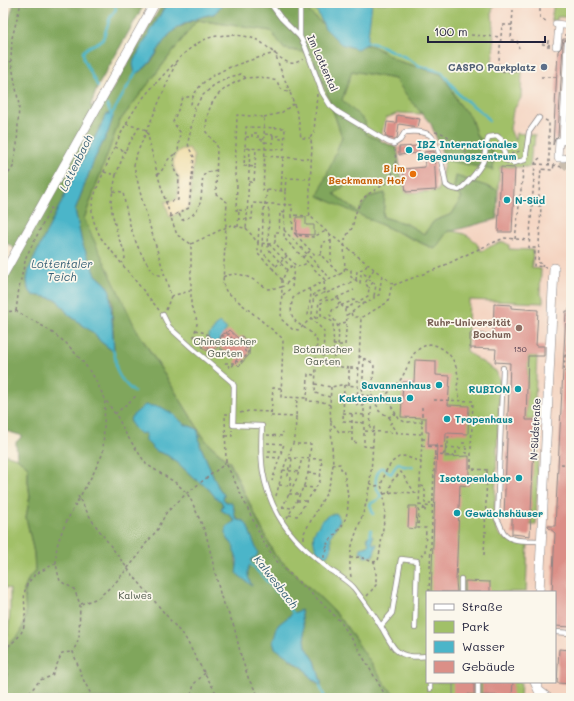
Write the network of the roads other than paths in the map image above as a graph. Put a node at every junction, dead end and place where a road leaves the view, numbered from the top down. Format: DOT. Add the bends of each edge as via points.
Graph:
graph roads {
  1 [pos="155,3"];
  2 [pos="270,3"];
  3 [pos="302,3"];
  4 [pos="571,26"];
  5 [pos="300,37"];
  6 [pos="568,44"];
  7 [pos="556,46"];
  8 [pos="539,118"];
  9 [pos="564,158"];
  10 [pos="554,268"];
  11 [pos="3,275"];
  12 [pos="163,315"];
  13 [pos="503,368"];
  14 [pos="541,541"];
  15 [pos="461,579"];
  16 [pos="461,591"];
  17 [pos="539,591"];
  18 [pos="381,626"];
  19 [pos="415,628"];
  20 [pos="556,632"];
  21 [pos="571,633"];
  22 [pos="426,656"];
  23 [pos="430,683"];
  24 [pos="478,683"];
  25 [pos="535,683"];
  26 [pos="430,689"];
  27 [pos="478,696"];
  28 [pos="548,698"];
  1 -- 11 [label="street"];
  2 -- 5 [label="lane, Im Lottental"];
  3 -- 5 [label="lane"];
  4 -- 7 [label="street" via="556,25"];
  5 -- 8 [label="lane, Im Lottental" via="330,106 394,144 405,132 414,131 430,135 436,143 446,185 450,188 459,190 466,185 484,161 489,137 496,136 501,139 506,160 513,163 525,160 529,132"];
  6 -- 9 [label="street" via="563,141 559,141 558,158"];
  10 -- 14 [label="street, N-Südstraße"];
  12 -- 18 [label="lane" via="169,327 232,382 232,425 262,426 262,470 266,487 283,523 304,549 353,587"];
  13 -- 14 [label="lane" via="497,519 505,535 512,539"];
  14 -- 17 [label="street, N-Südstraße"];
  15 -- 16 [label="lane"];
  18 -- 19 [label="lane" via="392,613 401,559 417,561"];
  18 -- 22 [label="lane" via="395,649 402,654 412,657"];
  20 -- 21 [label="lane"];
  23 -- 26 [label="lane"];
  24 -- 27 [label="lane"];
  25 -- 28 [label="street" via="539,691"];
}
